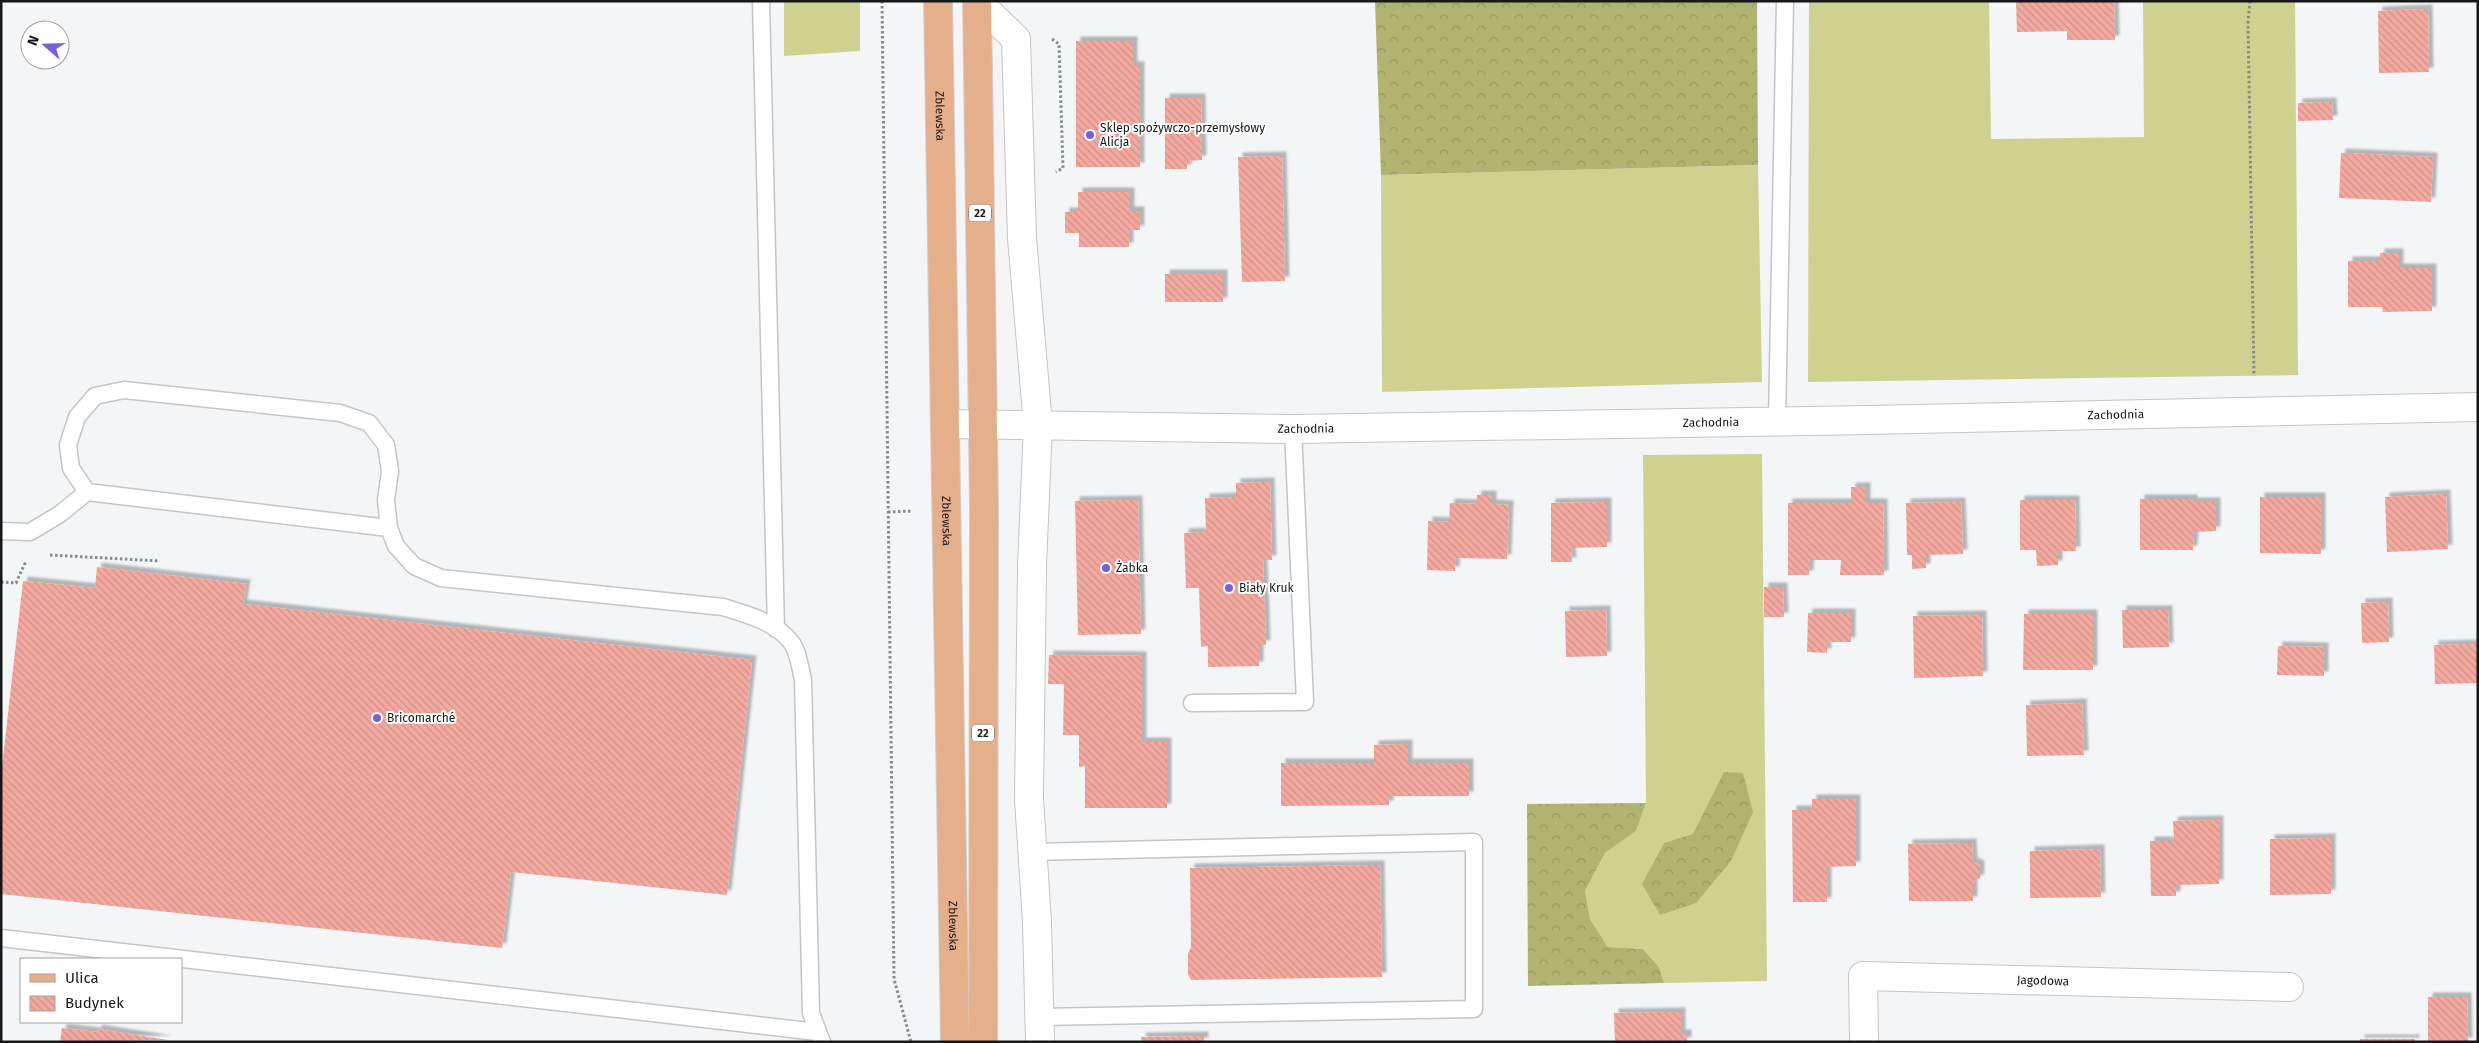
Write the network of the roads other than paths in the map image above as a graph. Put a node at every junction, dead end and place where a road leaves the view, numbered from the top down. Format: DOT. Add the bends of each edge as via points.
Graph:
graph roads {
  1 [pos="761,1"];
  2 [pos="938,1"];
  3 [pos="977,1"];
  4 [pos="1785,1"];
  5 [pos="2478,407"];
  6 [pos="1778,422"];
  7 [pos="945,424"];
  8 [pos="982,424"];
  9 [pos="1038,425"];
  10 [pos="1293,429"];
  11 [pos="88,492"];
  12 [pos="389,528"];
  13 [pos="1,531"];
  14 [pos="776,629"];
  15 [pos="1192,703"];
  16 [pos="1031,852"];
  17 [pos="1,938"];
  18 [pos="166,958"];
  19 [pos="182,960"];
  20 [pos="2289,987"];
  21 [pos="1040,1030"];
  22 [pos="820,1037"];
  23 [pos="955,1042"];
  24 [pos="983,1042"];
  25 [pos="1864,1042"];
  1 -- 14 [label="lane"];
  2 -- 7 [label="main road, Zblewska"];
  3 -- 8 [label="main road, 22"];
  3 -- 9 [label="street" via="1016,39 1022,238"];
  4 -- 6 [label="lane"];
  5 -- 6 [label="street, Zachodnia"];
  6 -- 10 [label="street, Zachodnia"];
  7 -- 8 [label="street, Zachodnia"];
  7 -- 23 [label="main road, Zblewska"];
  8 -- 9 [label="street, Zachodnia"];
  8 -- 24 [label="main road, 22"];
  9 -- 10 [label="street, Zachodnia"];
  9 -- 16 [label="street" via="1031,596"];
  10 -- 15 [label="lane" via="1305,702"];
  11 -- 12 [label="lane"];
  11 -- 12 [label="lane" via="71,468 68,445 76,417 95,396 124,390 340,413 369,423 386,445 390,471 386,500"];
  11 -- 13 [label="lane" via="30,532"];
  12 -- 14 [label="lane" via="396,546 414,566 441,578 723,608 750,615"];
  14 -- 22 [label="lane" via="792,643 803,679 811,1014"];
  16 -- 21 [label="street"];
  16 -- 21 [label="lane" via="1474,842 1474,1009"];
  17 -- 18 [label="lane"];
  19 -- 22 [label="lane"];
  20 -- 25 [label="street, Jagodowa" via="1863,976"];
}
